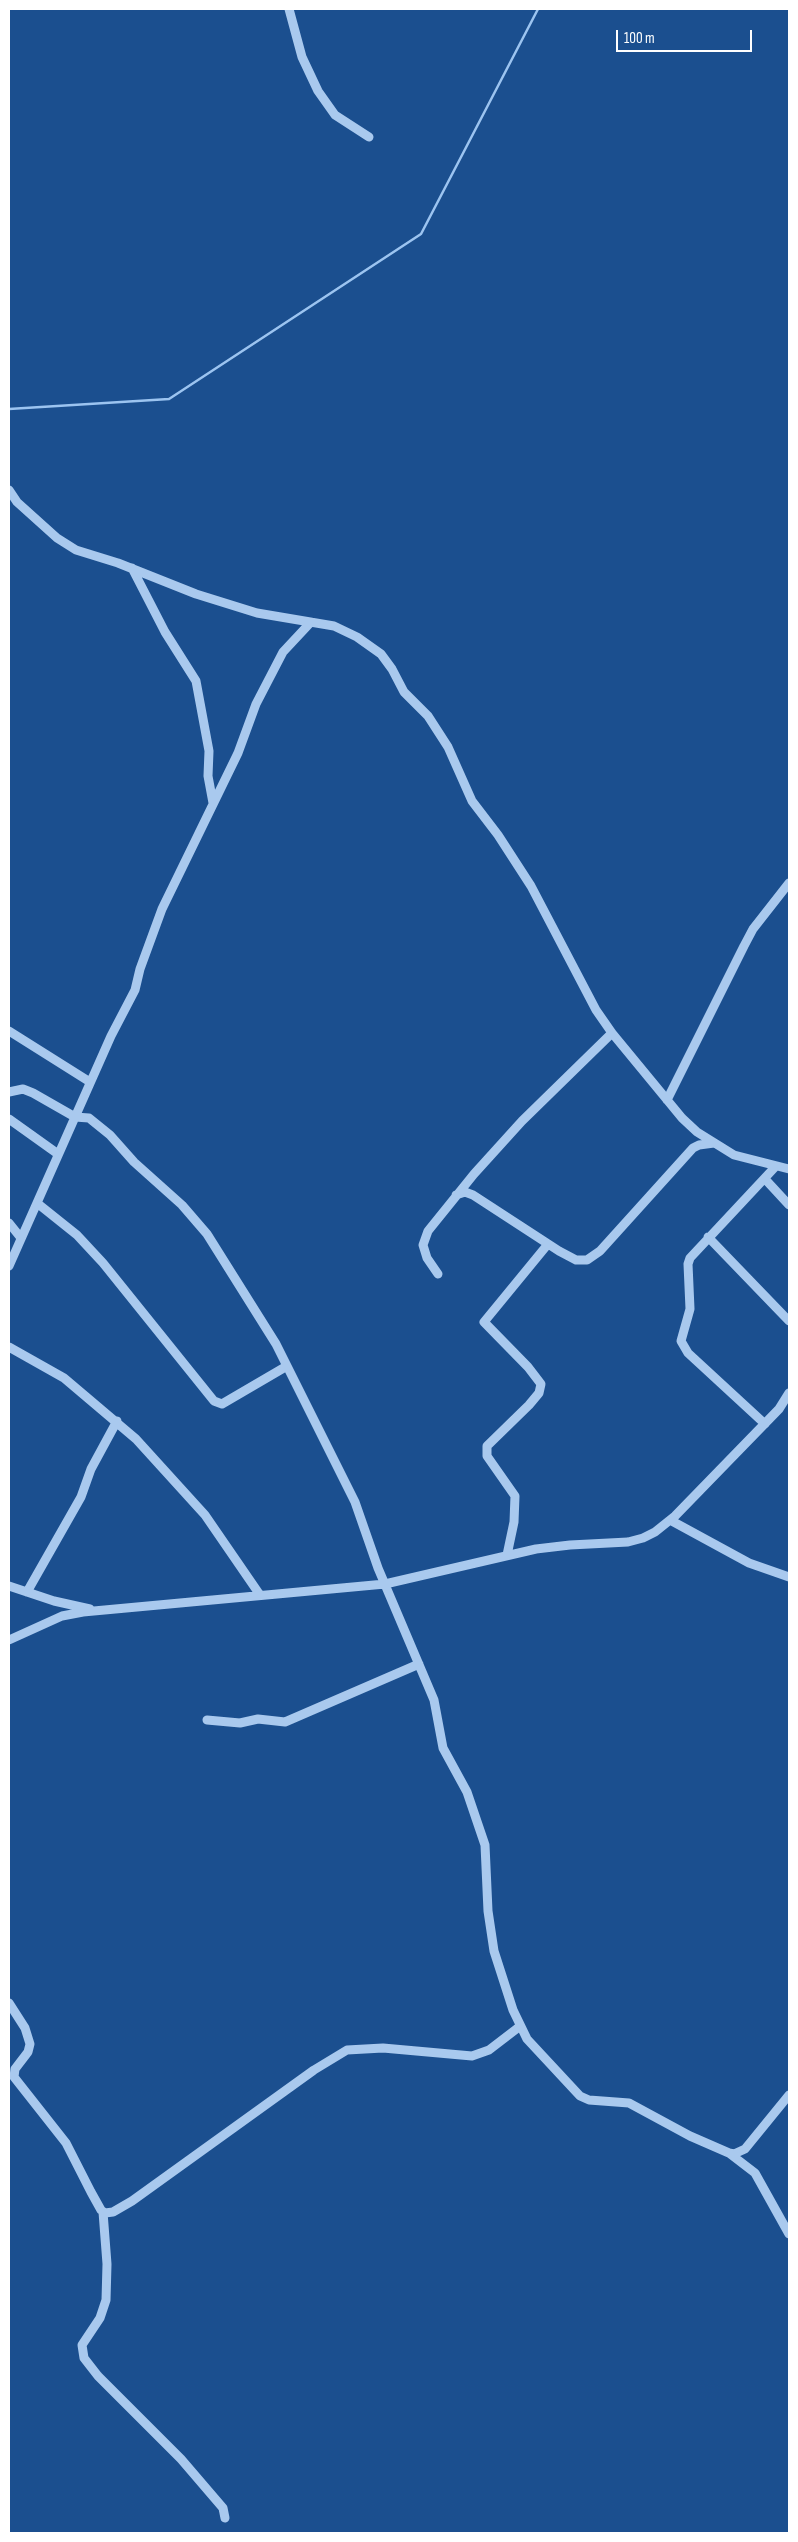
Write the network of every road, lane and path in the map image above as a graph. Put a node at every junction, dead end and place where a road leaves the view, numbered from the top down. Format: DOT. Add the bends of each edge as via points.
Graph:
graph roads {
  1 [pos="289,9"];
  2 [pos="369,137"];
  3 [pos="10,497"];
  4 [pos="132,568"];
  5 [pos="311,622"];
  6 [pos="213,803"];
  7 [pos="789,884"];
  8 [pos="9,1031"];
  9 [pos="612,1033"];
  10 [pos="90,1082"];
  11 [pos="9,1092"];
  12 [pos="667,1100"];
  13 [pos="75,1117"];
  14 [pos="9,1119"];
  15 [pos="714,1143"];
  16 [pos="58,1154"];
  17 [pos="776,1166"];
  18 [pos="789,1169"];
  19 [pos="764,1179"];
  20 [pos="456,1195"];
  21 [pos="37,1203"];
  22 [pos="789,1205"];
  23 [pos="9,1223"];
  24 [pos="708,1237"];
  25 [pos="21,1238"];
  26 [pos="548,1244"];
  27 [pos="9,1266"];
  28 [pos="438,1274"];
  29 [pos="789,1322"];
  30 [pos="9,1347"];
  31 [pos="288,1366"];
  32 [pos="789,1393"];
  33 [pos="117,1421"];
  34 [pos="765,1424"];
  35 [pos="670,1520"];
  36 [pos="507,1555"];
  37 [pos="789,1577"];
  38 [pos="384,1584"];
  39 [pos="9,1586"];
  40 [pos="27,1592"];
  41 [pos="260,1595"];
  42 [pos="98,1610"];
  43 [pos="9,1640"];
  44 [pos="419,1664"];
  45 [pos="207,1720"];
  46 [pos="9,2003"];
  47 [pos="519,2027"];
  48 [pos="789,2095"];
  49 [pos="729,2153"];
  50 [pos="103,2212"];
  51 [pos="789,2234"];
  52 [pos="225,2518"];
  1 -- 2 [label="street" via="302,57 322,98 335,115"];
  3 -- 4 [label="street" via="67,545"];
  4 -- 5 [label="street" via="210,599 279,618"];
  4 -- 6 [label="street" via="165,632 196,681 209,751 208,776"];
  5 -- 6 [label="street" via="290,642 267,681 238,753"];
  5 -- 9 [label="street" via="342,630 380,654 392,668 404,692 428,716 454,757 472,801 531,886 596,1010"];
  6 -- 10 [label="street" via="162,909 140,969 136,990"];
  7 -- 12 [label="street" via="748,938"];
  8 -- 10 [label="street"];
  9 -- 12 [label="street"];
  9 -- 20 [label="street" via="522,1121"];
  10 -- 13 [label="street"];
  11 -- 13 [label="street" via="23,1089"];
  12 -- 15 [label="street" via="690,1126"];
  13 -- 16 [label="street"];
  13 -- 31 [label="street" via="89,1118 99,1125 182,1205 207,1234 229,1265"];
  14 -- 16 [label="street"];
  15 -- 17 [label="street" via="734,1155"];
  15 -- 26 [label="street" via="693,1148 592,1258 576,1260"];
  16 -- 21 [label="street"];
  17 -- 18 [label="street"];
  17 -- 19 [label="street"];
  19 -- 22 [label="street"];
  19 -- 24 [label="street"];
  20 -- 26 [label="street" via="465,1192 473,1195"];
  20 -- 28 [label="street" via="424,1239 427,1258"];
  21 -- 25 [label="street"];
  21 -- 31 [label="street" via="77,1235 103,1263 214,1402 222,1404"];
  23 -- 25 [label="street"];
  24 -- 29 [label="street"];
  24 -- 34 [label="street" via="688,1264 690,1309 681,1341 688,1353"];
  25 -- 27 [label="street"];
  26 -- 36 [label="street" via="484,1322 541,1384 529,1405 487,1446 487,1456 515,1496 514,1522"];
  30 -- 33 [label="street" via="64,1378"];
  31 -- 38 [label="street" via="356,1502"];
  32 -- 34 [label="street"];
  33 -- 40 [label="street" via="91,1469 81,1497"];
  33 -- 41 [label="street" via="205,1515"];
  34 -- 35 [label="street"];
  35 -- 36 [label="street" via="655,1532 628,1542 570,1544"];
  35 -- 37 [label="street" via="749,1563"];
  36 -- 38 [label="street"];
  38 -- 41 [label="street"];
  38 -- 44 [label="street"];
  39 -- 40 [label="street"];
  40 -- 42 [label="street"];
  41 -- 42 [label="street"];
  42 -- 43 [label="street" via="62,1616"];
  44 -- 45 [label="street" via="285,1722 258,1718 240,1723"];
  44 -- 47 [label="street" via="438,1711 443,1748 467,1792 485,1845 488,1911 494,1951"];
  46 -- 50 [label="street" via="25,2028 30,2044 15,2069 14,2077 66,2143"];
  47 -- 49 [label="street" via="580,2096 634,2105"];
  47 -- 50 [label="street" via="489,2050 472,2056 383,2048 347,2050 314,2070 132,2202 113,2212"];
  48 -- 49 [label="street" via="744,2149"];
  49 -- 51 [label="street" via="756,2173"];
  50 -- 52 [label="street" via="108,2264 106,2300 100,2318 82,2345 84,2358 182,2460 223,2508"];
}
